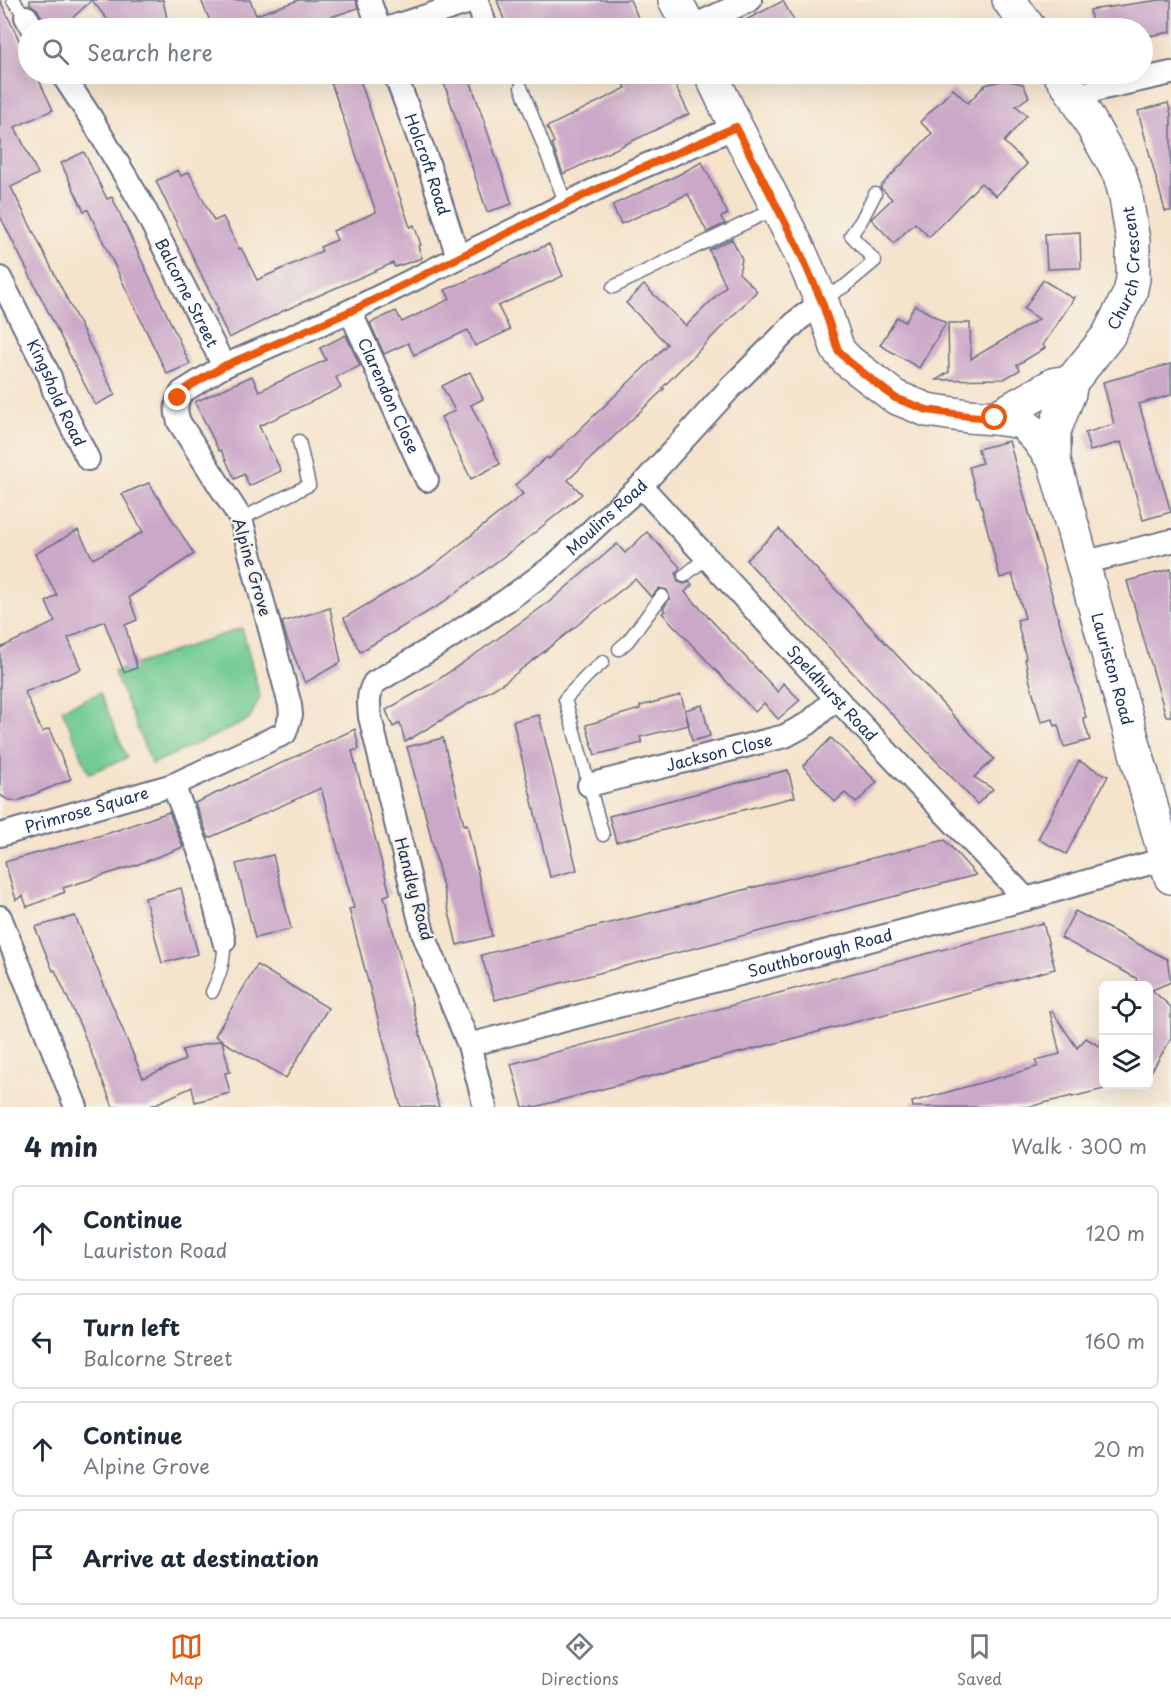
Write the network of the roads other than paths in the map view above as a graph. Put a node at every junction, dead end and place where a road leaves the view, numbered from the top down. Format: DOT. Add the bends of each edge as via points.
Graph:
graph roads {
  1 [pos="369,0"];
  2 [pos="476,0"];
  3 [pos="675,0"];
  4 [pos="750,0"];
  5 [pos="1009,0"];
  6 [pos="375,18"];
  7 [pos="420,18"];
  8 [pos="482,18"];
  9 [pos="684,18"];
  10 [pos="711,18"];
  11 [pos="1022,18"];
  12 [pos="1171,73"];
  13 [pos="1153,77"];
  14 [pos="69,84"];
  15 [pos="400,84"];
  16 [pos="716,84"];
  17 [pos="1118,84"];
  18 [pos="1068,85"];
  19 [pos="521,87"];
  20 [pos="736,127"];
  21 [pos="875,194"];
  22 [pos="566,204"];
  23 [pos="777,207"];
  24 [pos="458,257"];
  25 [pos="613,287"];
  26 [pos="3,290"];
  27 [pos="822,302"];
  28 [pos="351,311"];
  29 [pos="224,366"];
  30 [pos="1071,382"];
  31 [pos="995,418"];
  32 [pos="299,441"];
  33 [pos="88,459"];
  34 [pos="1054,461"];
  35 [pos="427,480"];
  36 [pos="641,486"];
  37 [pos="241,519"];
  38 [pos="1171,540"];
  39 [pos="706,558"];
  40 [pos="1082,563"];
  41 [pos="684,576"];
  42 [pos="662,596"];
  43 [pos="619,649"];
  44 [pos="603,662"];
  45 [pos="836,698"];
  46 [pos="368,700"];
  47 [pos="285,733"];
  48 [pos="173,784"];
  49 [pos="589,784"];
  50 [pos="603,835"];
  51 [pos="0,836"];
  52 [pos="1169,864"];
  53 [pos="1026,899"];
  54 [pos="0,917"];
  55 [pos="224,941"];
  56 [pos="212,992"];
  57 [pos="469,1045"];
  58 [pos="76,1107"];
  59 [pos="485,1107"];
  1 -- 6 [label="street"];
  2 -- 7 [label="street"];
  2 -- 8 [label="street"];
  3 -- 9 [label="street"];
  4 -- 10 [label="street"];
  5 -- 11 [label="street"];
  12 -- 13 [label="street"];
  14 -- 29 [label="street, Balcorne Street" via="142,206"];
  15 -- 24 [label="street, Holcroft Road"];
  16 -- 20 [label="street, Lauriston Road"];
  17 -- 18 [label="street" via="1099,88"];
  18 -- 30 [label="street, Church Crescent" via="1120,175 1133,241 1130,293 1108,336"];
  19 -- 22 [label="lane"];
  20 -- 22 [label="street, Balcorne Street"];
  20 -- 23 [label="street, Lauriston Road"];
  21 -- 27 [label="lane" via="851,235 875,261"];
  22 -- 24 [label="street, Balcorne Street"];
  23 -- 25 [label="lane"];
  23 -- 27 [label="street, Lauriston Road"];
  24 -- 28 [label="street, Balcorne Street"];
  26 -- 33 [label="street, Kingshold Road"];
  27 -- 31 [label="street, Lauriston Road" via="838,350 895,398 927,410"];
  27 -- 36 [label="street, Moulins Road" via="798,320 731,387"];
  28 -- 29 [label="street, Balcorne Street"];
  28 -- 35 [label="street, Clarendon Close"];
  29 -- 37 [label="street, Alpine Grove" via="182,392 176,414"];
  30 -- 31 [label="street" via="1055,384"];
  30 -- 34 [label="street, Lauriston Road" via="1054,431"];
  31 -- 34 [label="street, Lauriston Road" via="1022,422"];
  32 -- 37 [label="lane" via="309,485"];
  34 -- 40 [label="street, Lauriston Road"];
  36 -- 39 [label="street, Speldhurst Road"];
  36 -- 46 [label="street, Moulins Road" via="555,565 462,630 374,683"];
  37 -- 47 [label="street, Alpine Grove" via="290,705"];
  38 -- 40 [label="street"];
  39 -- 41 [label="lane"];
  39 -- 45 [label="street, Speldhurst Road"];
  40 -- 52 [label="street, Lauriston Road"];
  42 -- 43 [label="lane"];
  44 -- 49 [label="lane" via="565,699"];
  45 -- 49 [label="street, Jackson Close" via="809,723 785,736"];
  45 -- 53 [label="street, Speldhurst Road"];
  46 -- 57 [label="street, Handley Road" via="423,933"];
  47 -- 48 [label="street, Primrose Square"];
  48 -- 51 [label="street, Primrose Square"];
  48 -- 55 [label="street" via="204,862"];
  49 -- 50 [label="lane"];
  52 -- 53 [label="street, Southborough Road"];
  53 -- 57 [label="street, Southborough Road"];
  54 -- 58 [label="street"];
  55 -- 56 [label="lane" via="225,955"];
  57 -- 59 [label="street, Handley Road"];
}
